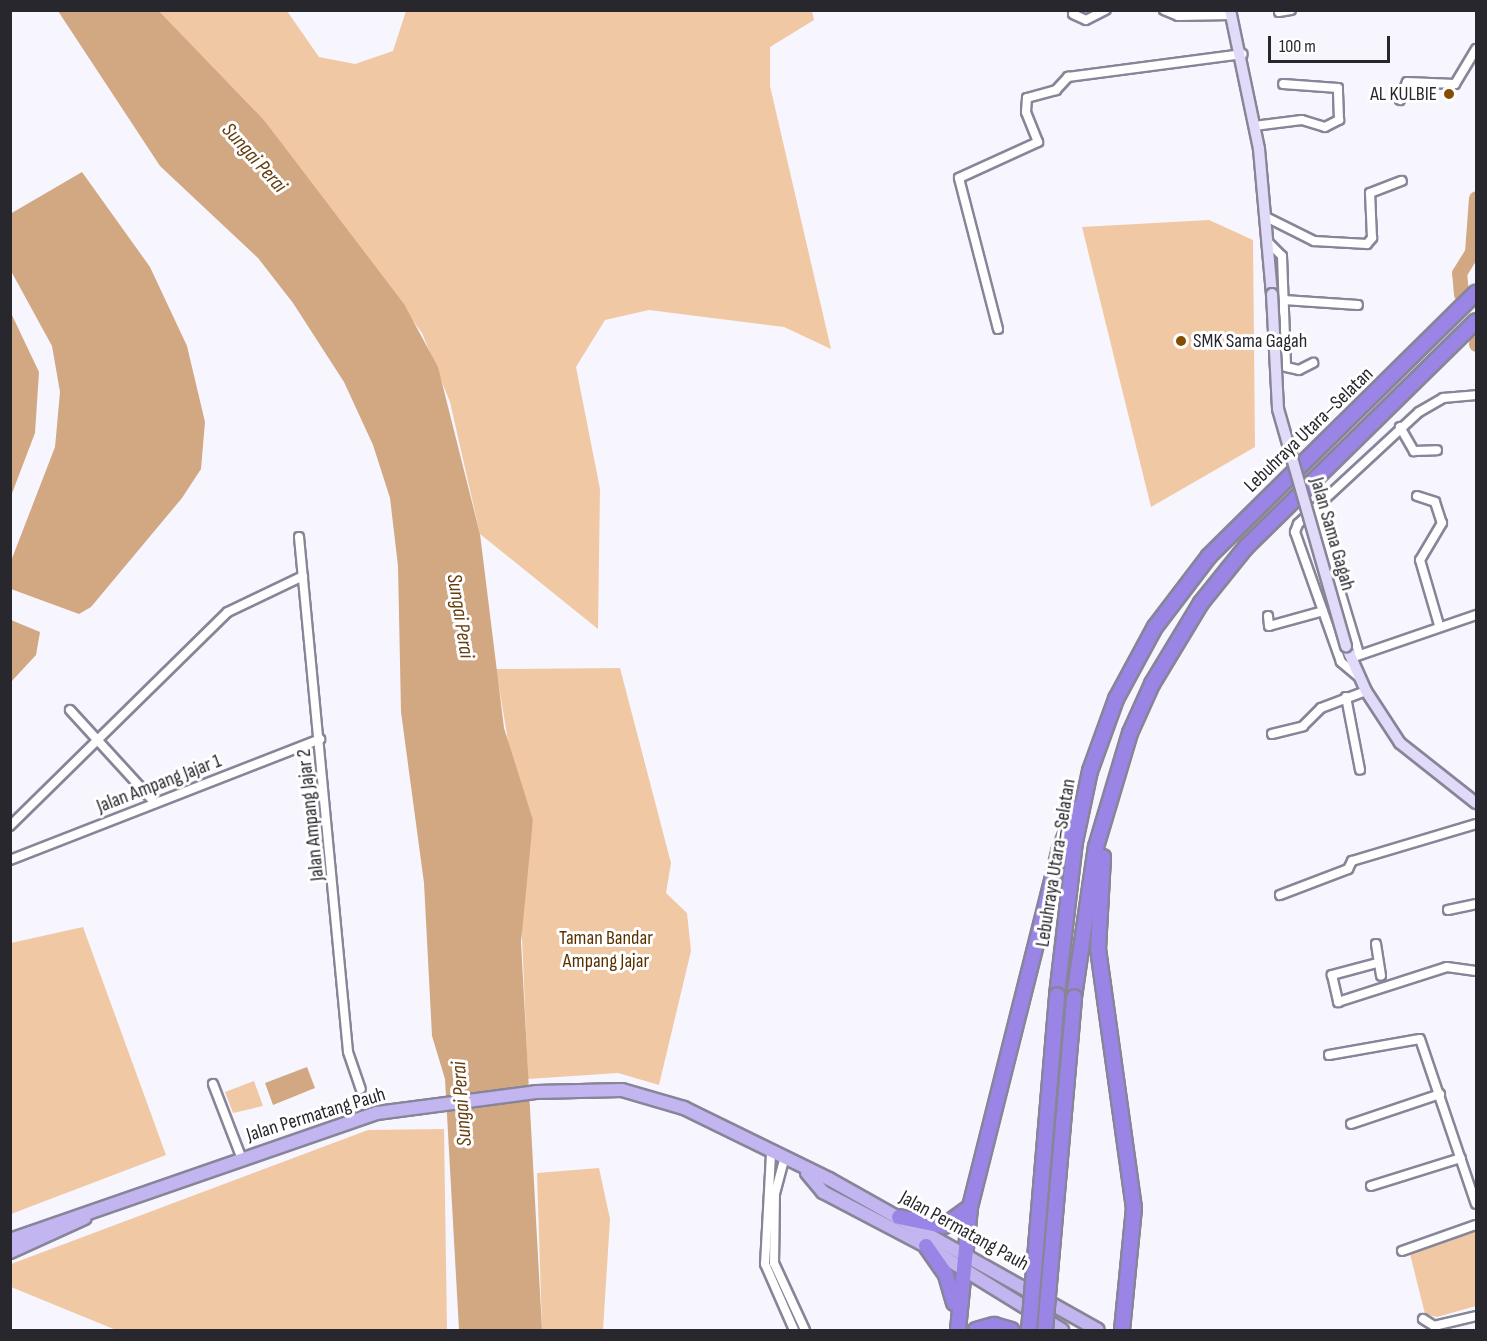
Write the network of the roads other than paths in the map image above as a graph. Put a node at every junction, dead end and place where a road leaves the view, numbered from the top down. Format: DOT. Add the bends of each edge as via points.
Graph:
graph roads {
  1 [pos="1106,10"];
  2 [pos="1164,10"];
  3 [pos="1291,10"];
  4 [pos="1279,12"];
  5 [pos="1231,13"];
  6 [pos="1073,14"];
  7 [pos="1476,49"];
  8 [pos="1242,54"];
  9 [pos="1283,84"];
  10 [pos="1400,100"];
  11 [pos="1254,126"];
  12 [pos="1402,181"];
  13 [pos="1266,217"];
  14 [pos="1269,243"];
  15 [pos="1476,293"];
  16 [pos="1284,300"];
  17 [pos="1358,305"];
  18 [pos="1476,321"];
  19 [pos="998,329"];
  20 [pos="1313,363"];
  21 [pos="1476,395"];
  22 [pos="1400,428"];
  23 [pos="1437,450"];
  24 [pos="1417,496"];
  25 [pos="1322,502"];
  26 [pos="299,537"];
  27 [pos="303,576"];
  28 [pos="1323,611"];
  29 [pos="1476,615"];
  30 [pos="1268,616"];
  31 [pos="1439,625"];
  32 [pos="1356,658"];
  33 [pos="1360,678"];
  34 [pos="1366,691"];
  35 [pos="1346,697"];
  36 [pos="70,710"];
  37 [pos="1272,734"];
  38 [pos="320,739"];
  39 [pos="99,740"];
  40 [pos="1360,770"];
  41 [pos="1090,771"];
  42 [pos="1113,783"];
  43 [pos="155,803"];
  44 [pos="1476,803"];
  45 [pos="1476,824"];
  46 [pos="10,826"];
  47 [pos="10,860"];
  48 [pos="1280,895"];
  49 [pos="1476,904"];
  50 [pos="1448,910"];
  51 [pos="1376,944"];
  52 [pos="1377,963"];
  53 [pos="1476,971"];
  54 [pos="1381,976"];
  55 [pos="1329,1055"];
  56 [pos="213,1084"];
  57 [pos="361,1089"];
  58 [pos="1440,1094"];
  59 [pos="1351,1124"];
  60 [pos="771,1154"];
  61 [pos="1461,1158"];
  62 [pos="242,1159"];
  63 [pos="784,1160"];
  64 [pos="807,1173"];
  65 [pos="1371,1186"];
  66 [pos="1476,1204"];
  67 [pos="970,1207"];
  68 [pos="88,1216"];
  69 [pos="899,1217"];
  70 [pos="1476,1225"];
  71 [pos="10,1240"];
  72 [pos="926,1246"];
  73 [pos="963,1250"];
  74 [pos="1402,1251"];
  75 [pos="10,1252"];
  76 [pos="960,1268"];
  77 [pos="1476,1316"];
  78 [pos="1423,1318"];
  79 [pos="958,1324"];
  80 [pos="794,1330"];
  81 [pos="805,1330"];
  82 [pos="976,1330"];
  83 [pos="1011,1330"];
  84 [pos="1029,1330"];
  85 [pos="1045,1330"];
  86 [pos="1062,1330"];
  87 [pos="1098,1330"];
  88 [pos="1122,1330"];
  1 -- 6 [label="street" via="1086,20"];
  2 -- 5 [label="street" via="1178,16"];
  3 -- 4 [label="street"];
  5 -- 8 [label="street, Jalan Sama Gagah"];
  7 -- 10 [label="street" via="1455,84 1410,81"];
  8 -- 11 [label="street, Jalan Sama Gagah"];
  8 -- 19 [label="street" via="1068,76 1056,90 1027,98 1026,112 1038,142 959,178"];
  9 -- 11 [label="street" via="1338,88 1339,120 1325,127 1302,120"];
  11 -- 13 [label="street, Jalan Sama Gagah"];
  12 -- 13 [label="street" via="1370,193 1372,238 1367,244 1314,241"];
  13 -- 14 [label="street, Jalan Sama Gagah"];
  14 -- 16 [label="street" via="1282,256"];
  14 -- 32 [label="street, Jalan Sama Gagah, bridge" via="1278,409 1346,646"];
  15 -- 41 [label="highway, Lebuhraya Utara–Selatan" via="1178,592 1116,699"];
  16 -- 17 [label="street"];
  16 -- 20 [label="street" via="1286,367 1299,370"];
  18 -- 42 [label="highway, Lebuhraya Utara–Selatan" via="1223,573 1152,684"];
  21 -- 22 [label="street" via="1437,400"];
  22 -- 23 [label="street" via="1414,452"];
  22 -- 25 [label="street"];
  24 -- 31 [label="street" via="1435,502 1442,523 1420,561"];
  25 -- 28 [label="street" via="1295,532"];
  25 -- 32 [label="street" via="1318,518"];
  26 -- 27 [label="street, Jalan Ampang Jajar 2"];
  27 -- 38 [label="street, Jalan Ampang Jajar 2"];
  27 -- 39 [label="street" via="228,612"];
  28 -- 30 [label="street" via="1269,626"];
  28 -- 33 [label="street" via="1341,662"];
  29 -- 31 [label="street"];
  31 -- 32 [label="street"];
  32 -- 33 [label="street, Jalan Sama Gagah"];
  33 -- 34 [label="street, Jalan Sama Gagah"];
  34 -- 35 [label="street"];
  34 -- 44 [label="street, Jalan Sama Gagah" via="1400,743"];
  35 -- 37 [label="street" via="1321,708 1304,726"];
  35 -- 40 [label="street"];
  36 -- 39 [label="street"];
  38 -- 43 [label="street, Jalan Ampang Jajar 1"];
  38 -- 57 [label="street, Jalan Ampang Jajar 2" via="348,1052"];
  39 -- 43 [label="street"];
  39 -- 46 [label="street"];
  41 -- 67 [label="highway" via="1059,852"];
  41 -- 84 [label="highway, Lebuhraya Utara–Selatan, bridge" via="1075,842 1057,995"];
  42 -- 85 [label="highway, Lebuhraya Utara–Selatan, bridge" via="1096,848 1074,996"];
  42 -- 88 [label="highway" via="1098,949 1133,1184 1134,1232"];
  43 -- 47 [label="street, Jalan Ampang Jajar 1"];
  45 -- 48 [label="street" via="1352,861 1348,869"];
  49 -- 50 [label="street"];
  51 -- 52 [label="street"];
  52 -- 53 [label="street" via="1332,975 1338,1002 1447,967"];
  52 -- 54 [label="street"];
  55 -- 58 [label="street" via="1406,1038 1423,1043"];
  56 -- 62 [label="street"];
  58 -- 59 [label="street"];
  58 -- 61 [label="street"];
  60 -- 62 [label="main road, Jalan Permatang Pauh" via="684,1108 645,1094 590,1088 376,1113"];
  60 -- 63 [label="main road, Jalan Permatang Pauh"];
  60 -- 80 [label="street" via="765,1264"];
  61 -- 65 [label="street"];
  61 -- 66 [label="street"];
  62 -- 68 [label="main road, Jalan Permatang Pauh"];
  63 -- 64 [label="main road, Jalan Permatang Pauh"];
  63 -- 81 [label="street" via="776,1193 774,1263"];
  64 -- 69 [label="main road, Jalan Permatang Pauh"];
  64 -- 72 [label="main road, Jalan Permatang Pauh" via="823,1192"];
  67 -- 69 [label="highway" via="944,1226"];
  67 -- 73 [label="highway"];
  68 -- 71 [label="main road, Jalan Permatang Pauh"];
  68 -- 75 [label="main road" via="67,1231"];
  69 -- 73 [label="main road, Jalan Permatang Pauh"];
  70 -- 74 [label="street"];
  72 -- 76 [label="main road, Jalan Permatang Pauh"];
  72 -- 79 [label="highway" via="946,1275"];
  73 -- 76 [label="highway"];
  73 -- 87 [label="main road, Jalan Permatang Pauh"];
  76 -- 79 [label="highway"];
  76 -- 86 [label="main road, Jalan Permatang Pauh"];
  77 -- 78 [label="street" via="1434,1326"];
  82 -- 83 [label="highway" via="994,1325"];
}
